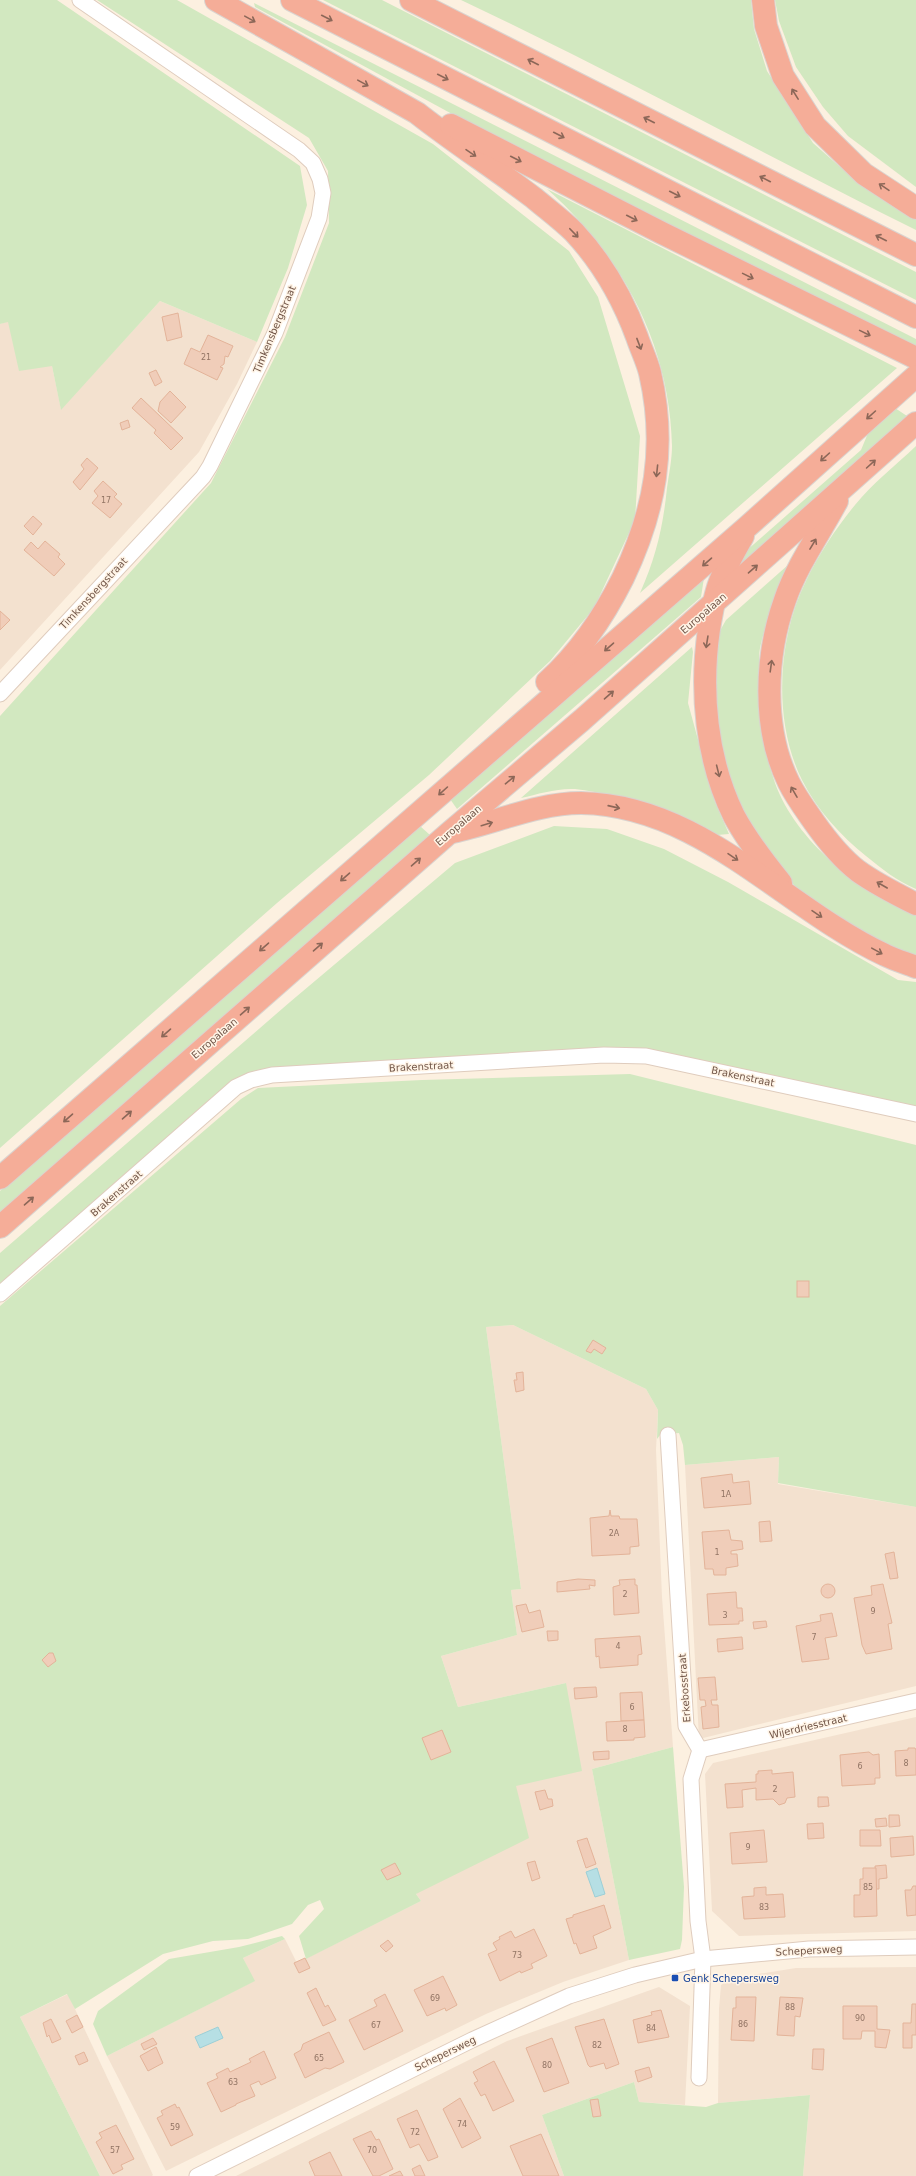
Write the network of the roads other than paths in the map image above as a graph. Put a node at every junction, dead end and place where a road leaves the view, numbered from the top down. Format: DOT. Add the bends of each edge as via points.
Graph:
graph roads {
  1 [pos="80,0"];
  2 [pos="216,0"];
  3 [pos="292,0"];
  4 [pos="411,0"];
  5 [pos="763,0"];
  6 [pos="418,113"];
  7 [pos="916,208"];
  8 [pos="916,256"];
  9 [pos="916,317"];
  10 [pos="916,358"];
  11 [pos="916,376"];
  12 [pos="916,423"];
  13 [pos="845,487"];
  14 [pos="747,527"];
  15 [pos="713,604"];
  16 [pos="0,694"];
  17 [pos="472,765"];
  18 [pos="449,833"];
  19 [pos="792,897"];
  20 [pos="916,904"];
  21 [pos="916,967"];
  22 [pos="916,1114"];
  23 [pos="0,1178"];
  24 [pos="0,1227"];
  25 [pos="0,1294"];
  26 [pos="668,1435"];
  27 [pos="916,1701"];
  28 [pos="700,1750"];
  29 [pos="916,1947"];
  30 [pos="703,1959"];
  31 [pos="699,2078"];
  32 [pos="197,2176"];
  1 -- 16 [label="street, Timkensbergstraat" via="299,150 313,162 323,193 319,218 275,333 203,477"];
  2 -- 6 [label="highway, one-way"];
  3 -- 9 [label="highway, one-way"];
  8 -- 4 [label="highway, one-way"];
  7 -- 5 [label="highway, one-way" via="864,174 815,126 784,76 766,26"];
  6 -- 10 [label="highway, one-way" via="445,122 662,234"];
  6 -- 17 [label="highway, one-way" via="542,205 573,231 593,255 631,320 650,372 658,423 658,469 649,514 630,564 616,591 600,618 567,662 504,720"];
  11 -- 14 [label="highway, one-way"];
  13 -- 12 [label="highway, Europalaan, one-way"];
  15 -- 13 [label="highway, Europalaan, one-way"];
  20 -- 13 [label="highway, one-way" via="857,870 825,838 789,783 774,735 769,678 778,623 800,564"];
  14 -- 15 [label="highway" via="721,580"];
  14 -- 17 [label="highway, one-way"];
  18 -- 15 [label="highway, Europalaan, one-way"];
  15 -- 19 [label="highway, one-way" via="705,657 704,684 706,714 719,775 734,816 749,841"];
  17 -- 23 [label="highway, one-way"];
  18 -- 19 [label="highway, one-way" via="548,806 580,803 608,806 653,818 701,838"];
  24 -- 18 [label="highway, Europalaan, one-way"];
  19 -- 21 [label="highway, one-way" via="852,938 886,956"];
  22 -- 25 [label="street, Brakenstraat" via="646,1056 604,1054 272,1075 236,1087"];
  26 -- 28 [label="street, Erkebosstraat" via="686,1726"];
  27 -- 28 [label="street, Wijerdriesstraat"];
  28 -- 30 [label="street" via="691,1779 698,1921"];
  29 -- 30 [label="street, Schepersweg" via="809,1949"];
  30 -- 31 [label="street"];
  30 -- 32 [label="street, Schepersweg" via="635,1975 569,1996 472,2040"];
}
